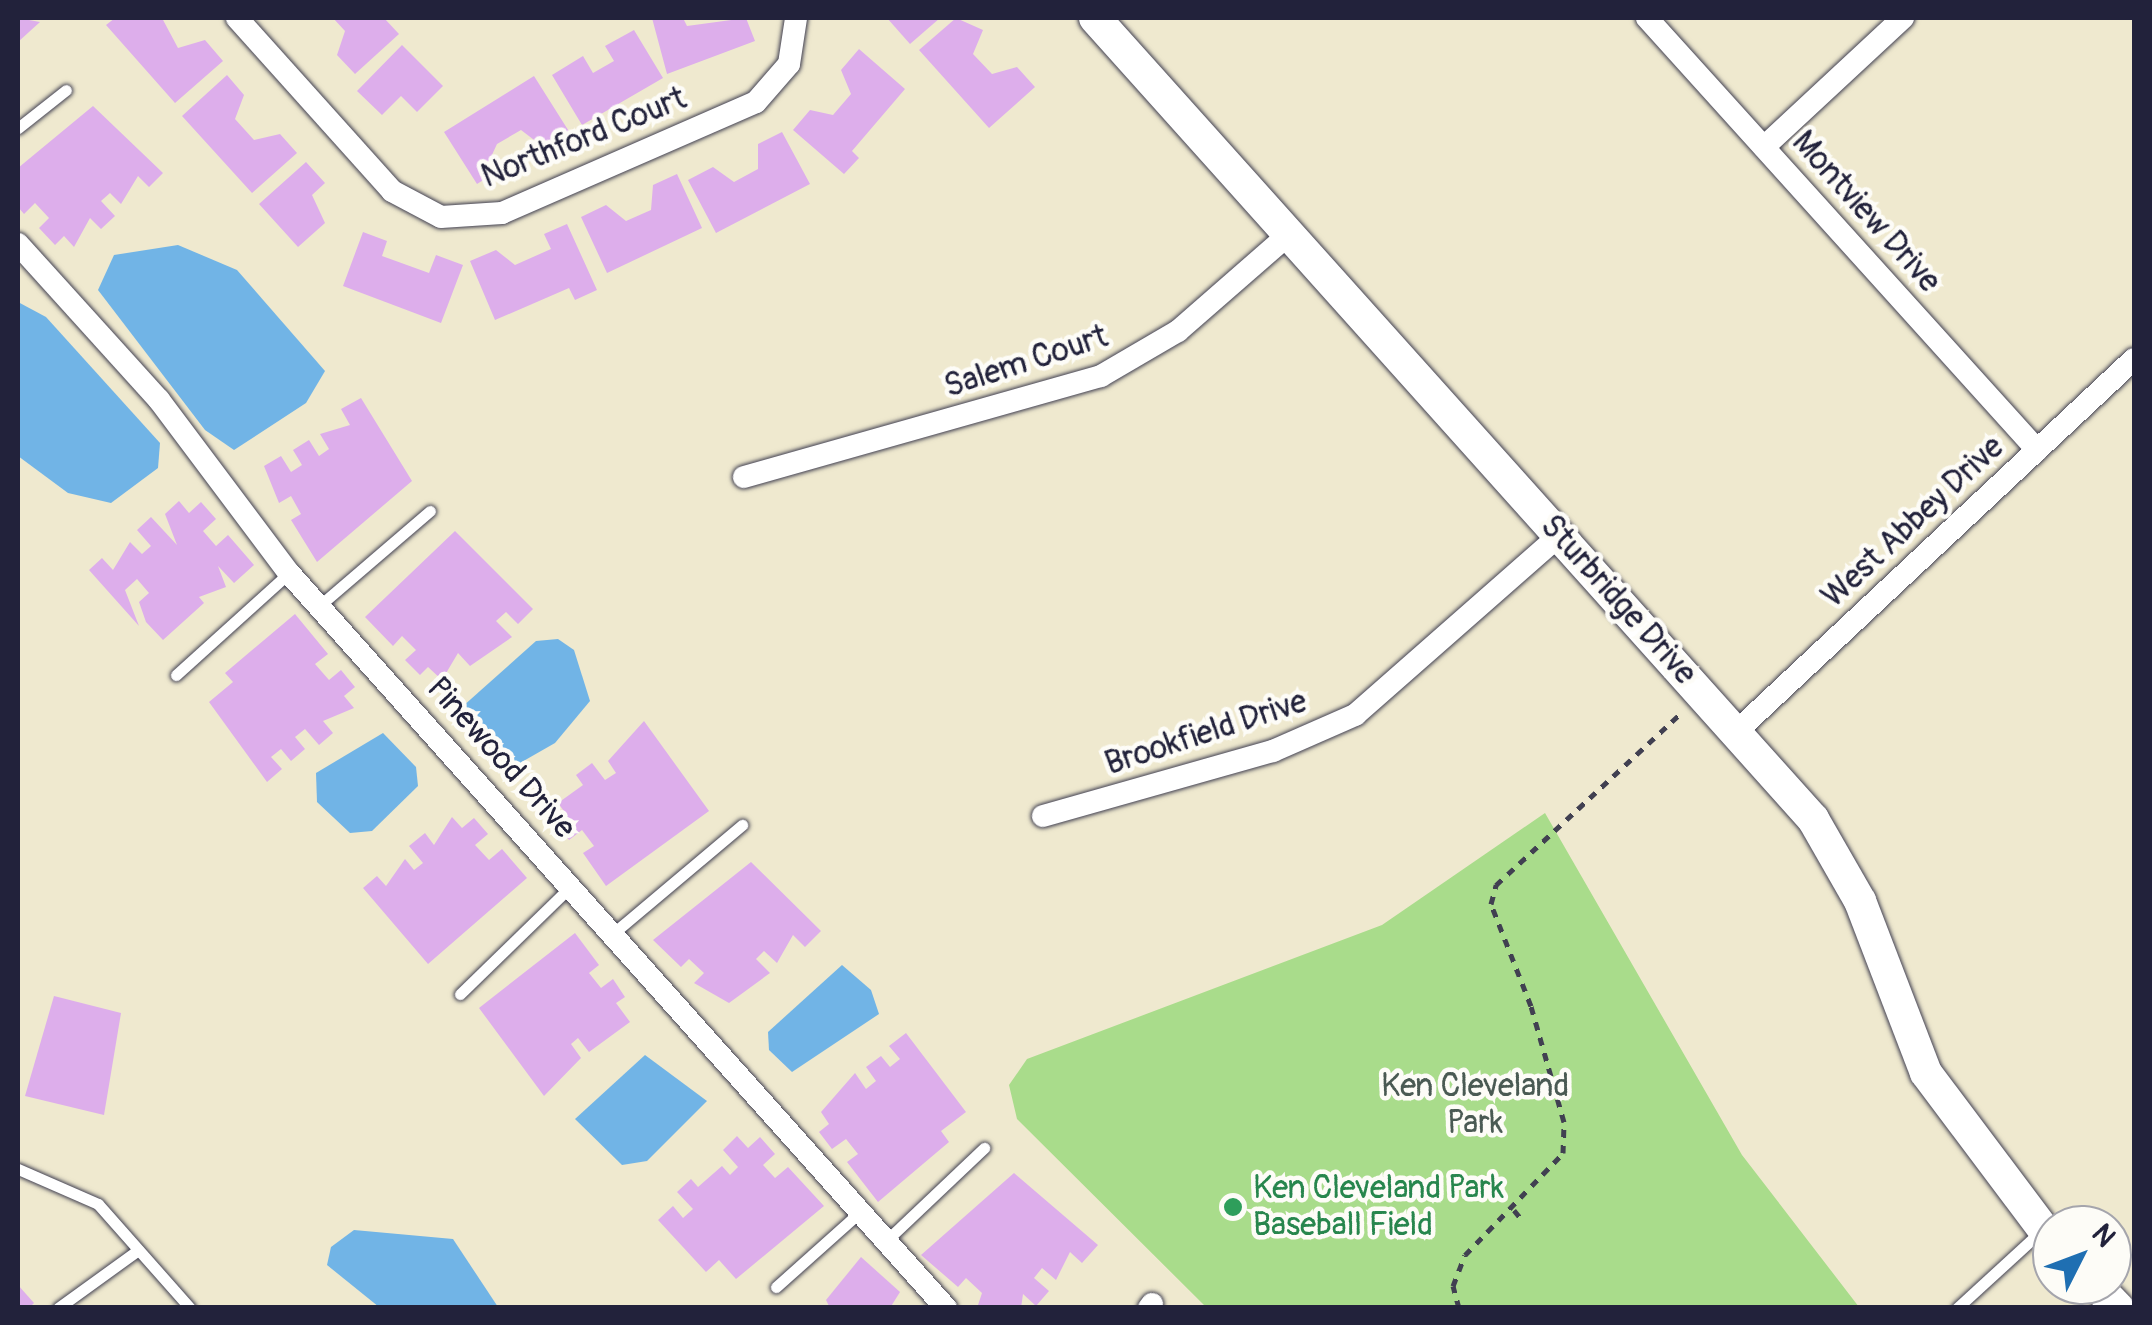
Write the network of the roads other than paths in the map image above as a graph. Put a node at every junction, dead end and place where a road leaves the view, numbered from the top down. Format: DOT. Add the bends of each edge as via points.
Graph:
graph roads {
  1 [pos="237,18"];
  2 [pos="796,18"];
  3 [pos="1095,18"];
  4 [pos="1647,18"];
  5 [pos="1903,18"];
  6 [pos="66,90"];
  7 [pos="18,128"];
  8 [pos="1764,147"];
  9 [pos="1290,234"];
  10 [pos="18,244"];
  11 [pos="2134,359"];
  12 [pos="2037,450"];
  13 [pos="744,477"];
  14 [pos="430,510"];
  15 [pos="1560,536"];
  16 [pos="289,572"];
  17 [pos="320,606"];
  18 [pos="176,674"];
  19 [pos="1736,732"];
  20 [pos="1044,816"];
  21 [pos="742,825"];
  22 [pos="572,885"];
  23 [pos="616,931"];
  24 [pos="460,994"];
  25 [pos="984,1148"];
  26 [pos="18,1168"];
  27 [pos="862,1211"];
  28 [pos="2032,1215"];
  29 [pos="887,1240"];
  30 [pos="2032,1247"];
  31 [pos="138,1250"];
  32 [pos="776,1287"];
  33 [pos="58,1308"];
  34 [pos="190,1308"];
  35 [pos="946,1308"];
  36 [pos="1957,1308"];
  1 -- 2 [label="street, Northford Court" via="392,191 441,218 502,213 756,102 788,64"];
  3 -- 9 [label="street, Sturbridge Drive"];
  4 -- 8 [label="street, Montview Drive"];
  5 -- 8 [label="street"];
  6 -- 7 [label="lane"];
  8 -- 12 [label="street, Montview Drive"];
  9 -- 13 [label="street, Salem Court" via="1178,331 1102,376"];
  9 -- 15 [label="street, Sturbridge Drive"];
  10 -- 16 [label="street, Pinewood Drive" via="160,400"];
  11 -- 12 [label="street, West Abbey Drive"];
  12 -- 19 [label="street, West Abbey Drive"];
  14 -- 17 [label="lane"];
  15 -- 19 [label="street, Sturbridge Drive"];
  15 -- 20 [label="street, Brookfield Drive" via="1388,691 1330,728"];
  16 -- 17 [label="street, Pinewood Drive"];
  16 -- 18 [label="lane"];
  17 -- 22 [label="street, Pinewood Drive"];
  19 -- 28 [label="street, Sturbridge Drive" via="1840,858 1926,1073"];
  21 -- 23 [label="lane"];
  22 -- 23 [label="street, Pinewood Drive"];
  22 -- 24 [label="lane"];
  23 -- 27 [label="street, Pinewood Drive"];
  25 -- 29 [label="lane"];
  26 -- 31 [label="lane" via="98,1204"];
  27 -- 29 [label="street, Pinewood Drive"];
  27 -- 32 [label="lane"];
  29 -- 35 [label="street, Pinewood Drive"];
  30 -- 36 [label="lane"];
  31 -- 33 [label="lane"];
  31 -- 34 [label="lane"];
}
